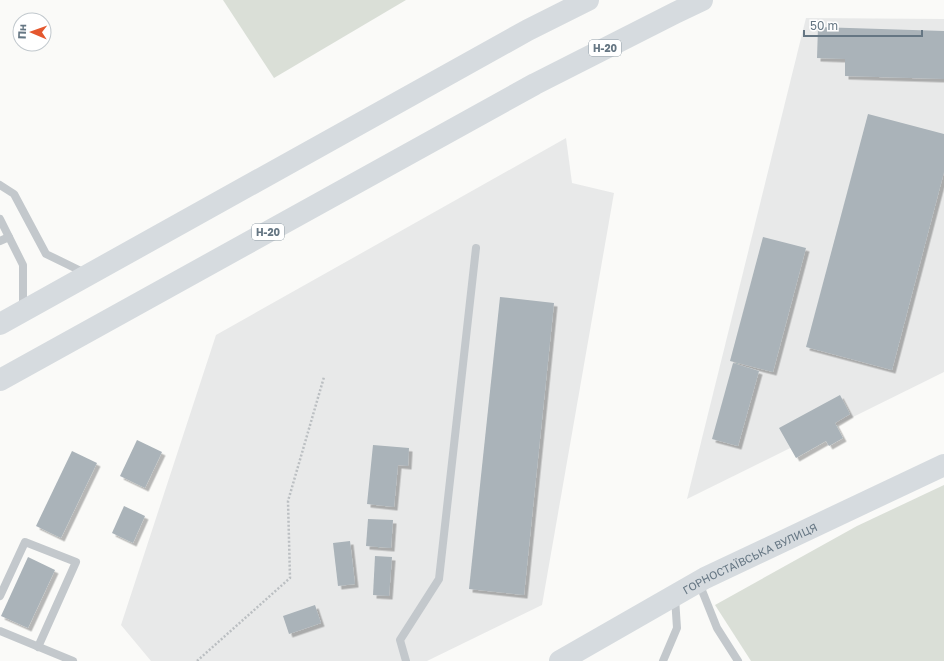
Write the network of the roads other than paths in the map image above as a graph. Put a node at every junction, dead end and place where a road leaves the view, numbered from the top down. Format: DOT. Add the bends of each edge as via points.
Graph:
graph roads {
  1 [pos="588,0"];
  2 [pos="702,0"];
  3 [pos="0,185"];
  4 [pos="0,219"];
  5 [pos="9,237"];
  6 [pos="0,242"];
  7 [pos="476,248"];
  8 [pos="88,274"];
  9 [pos="23,311"];
  10 [pos="0,324"];
  11 [pos="0,380"];
  12 [pos="944,465"];
  13 [pos="698,582"];
  14 [pos="675,595"];
  15 [pos="0,596"];
  16 [pos="0,631"];
  17 [pos="38,646"];
  18 [pos="73,661"];
  19 [pos="406,661"];
  20 [pos="560,661"];
  21 [pos="663,661"];
  22 [pos="738,661"];
  1 -- 8 [label="main road" via="528,30"];
  2 -- 11 [label="main road, Н-20" via="535,84"];
  3 -- 8 [label="lane" via="14,194 46,254"];
  4 -- 5 [label="lane"];
  5 -- 6 [label="lane"];
  5 -- 9 [label="lane" via="23,265"];
  7 -- 19 [label="lane" via="440,579 400,640"];
  8 -- 9 [label="main road"];
  9 -- 10 [label="main road"];
  12 -- 13 [label="main road, ГОРНОСТАЇВСЬКА ВУЛИЦЯ"];
  13 -- 14 [label="main road, ГОРНОСТАЇВСЬКА ВУЛИЦЯ"];
  13 -- 22 [label="lane" via="717,628"];
  14 -- 20 [label="main road, ГОРНОСТАЇВСЬКА ВУЛИЦЯ"];
  14 -- 21 [label="lane" via="677,628"];
  15 -- 17 [label="lane" via="25,542 76,562"];
  16 -- 17 [label="lane"];
  17 -- 18 [label="lane"];
}
